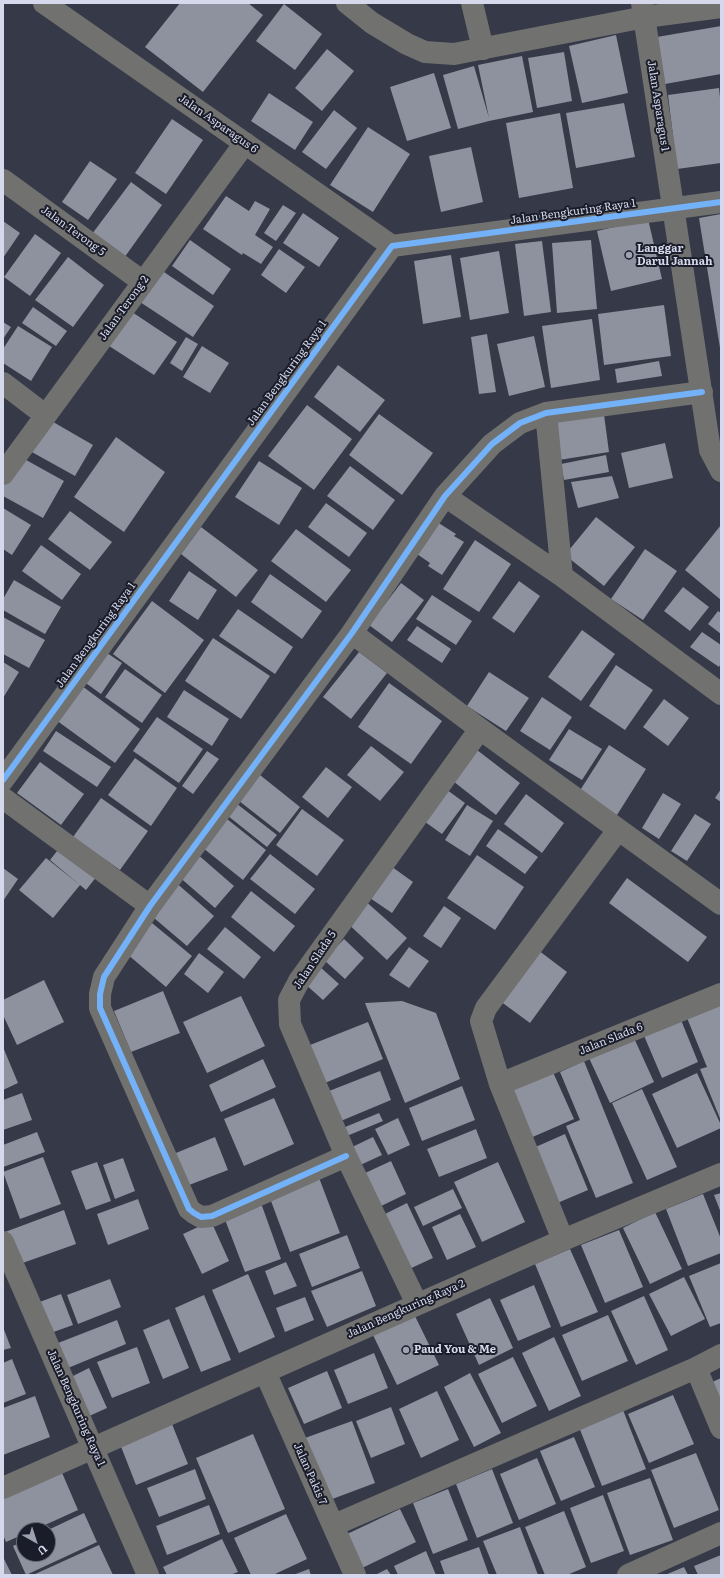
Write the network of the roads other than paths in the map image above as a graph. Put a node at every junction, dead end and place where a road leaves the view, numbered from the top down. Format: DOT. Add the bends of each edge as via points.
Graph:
graph roads {
  1 [pos="44,3"];
  2 [pos="347,3"];
  3 [pos="472,3"];
  4 [pos="721,7"];
  5 [pos="643,10"];
  6 [pos="483,49"];
  7 [pos="245,143"];
  8 [pos="3,180"];
  9 [pos="721,202"];
  10 [pos="674,208"];
  11 [pos="392,246"];
  12 [pos="143,282"];
  13 [pos="3,383"];
  14 [pos="702,392"];
  15 [pos="546,413"];
  16 [pos="45,414"];
  17 [pos="721,471"];
  18 [pos="3,474"];
  19 [pos="445,496"];
  20 [pos="562,576"];
  21 [pos="352,633"];
  22 [pos="721,694"];
  23 [pos="480,729"];
  24 [pos="3,780"];
  25 [pos="3,798"];
  26 [pos="618,830"];
  27 [pos="721,904"];
  28 [pos="150,906"];
  29 [pos="721,994"];
  30 [pos="500,1084"];
  31 [pos="346,1156"];
  32 [pos="721,1174"];
  33 [pos="563,1240"];
  34 [pos="3,1242"];
  35 [pos="417,1304"];
  36 [pos="721,1355"];
  37 [pos="696,1368"];
  38 [pos="265,1372"];
  39 [pos="721,1428"];
  40 [pos="94,1448"];
  41 [pos="3,1488"];
  42 [pos="334,1525"];
  43 [pos="721,1533"];
  44 [pos="148,1575"];
  45 [pos="355,1575"];
  46 [pos="628,1575"];
  1 -- 7 [label="street, Jalan Asparagus 6"];
  2 -- 6 [label="street" via="372,23 406,44 425,52 454,54"];
  3 -- 6 [label="street"];
  4 -- 5 [label="street"];
  5 -- 6 [label="street"];
  5 -- 10 [label="street, Jalan Asparagus 1"];
  7 -- 11 [label="street, Jalan Asparagus 6"];
  7 -- 12 [label="street, Jalan Terong 2"];
  8 -- 12 [label="street, Jalan Terong 5"];
  9 -- 10 [label="street, Jalan Bengkuring Raya 1"];
  10 -- 11 [label="street, Jalan Bengkuring Raya 1"];
  10 -- 14 [label="street, Jalan Asparagus 1"];
  11 -- 24 [label="street, Jalan Bengkuring Raya 1"];
  12 -- 16 [label="street, Jalan Terong 2"];
  13 -- 16 [label="street"];
  14 -- 15 [label="street"];
  14 -- 17 [label="street, Jalan Asparagus 1" via="710,450"];
  15 -- 19 [label="street" via="520,423 492,444"];
  15 -- 20 [label="street"];
  16 -- 18 [label="street, Jalan Terong 2"];
  19 -- 20 [label="street"];
  19 -- 21 [label="street"];
  20 -- 22 [label="street"];
  21 -- 23 [label="street"];
  21 -- 28 [label="street"];
  23 -- 26 [label="street"];
  23 -- 31 [label="street, Jalan Slada 5" via="299,981 289,1000 290,1024"];
  25 -- 28 [label="street"];
  26 -- 27 [label="street"];
  26 -- 30 [label="street" via="486,1008 481,1021"];
  28 -- 31 [label="street" via="104,977 100,1008 189,1209 201,1217 212,1216"];
  29 -- 30 [label="street, Jalan Slada 6"];
  30 -- 33 [label="street"];
  31 -- 35 [label="street, Jalan Slada 5"];
  32 -- 33 [label="street, Jalan Bengkuring Raya 2"];
  33 -- 35 [label="street, Jalan Bengkuring Raya 2"];
  34 -- 40 [label="street, Jalan Bengkuring Raya 1"];
  35 -- 38 [label="street, Jalan Bengkuring Raya 2"];
  36 -- 37 [label="street"];
  37 -- 39 [label="street"];
  37 -- 42 [label="street"];
  38 -- 40 [label="street, Jalan Bengkuring Raya 2"];
  38 -- 42 [label="street, Jalan Pakis 7"];
  40 -- 41 [label="street, Jalan Bengkuring Raya 2"];
  40 -- 44 [label="street, Jalan Bengkuring Raya 1"];
  42 -- 45 [label="street, Jalan Pakis 7"];
  43 -- 46 [label="street"];
}
